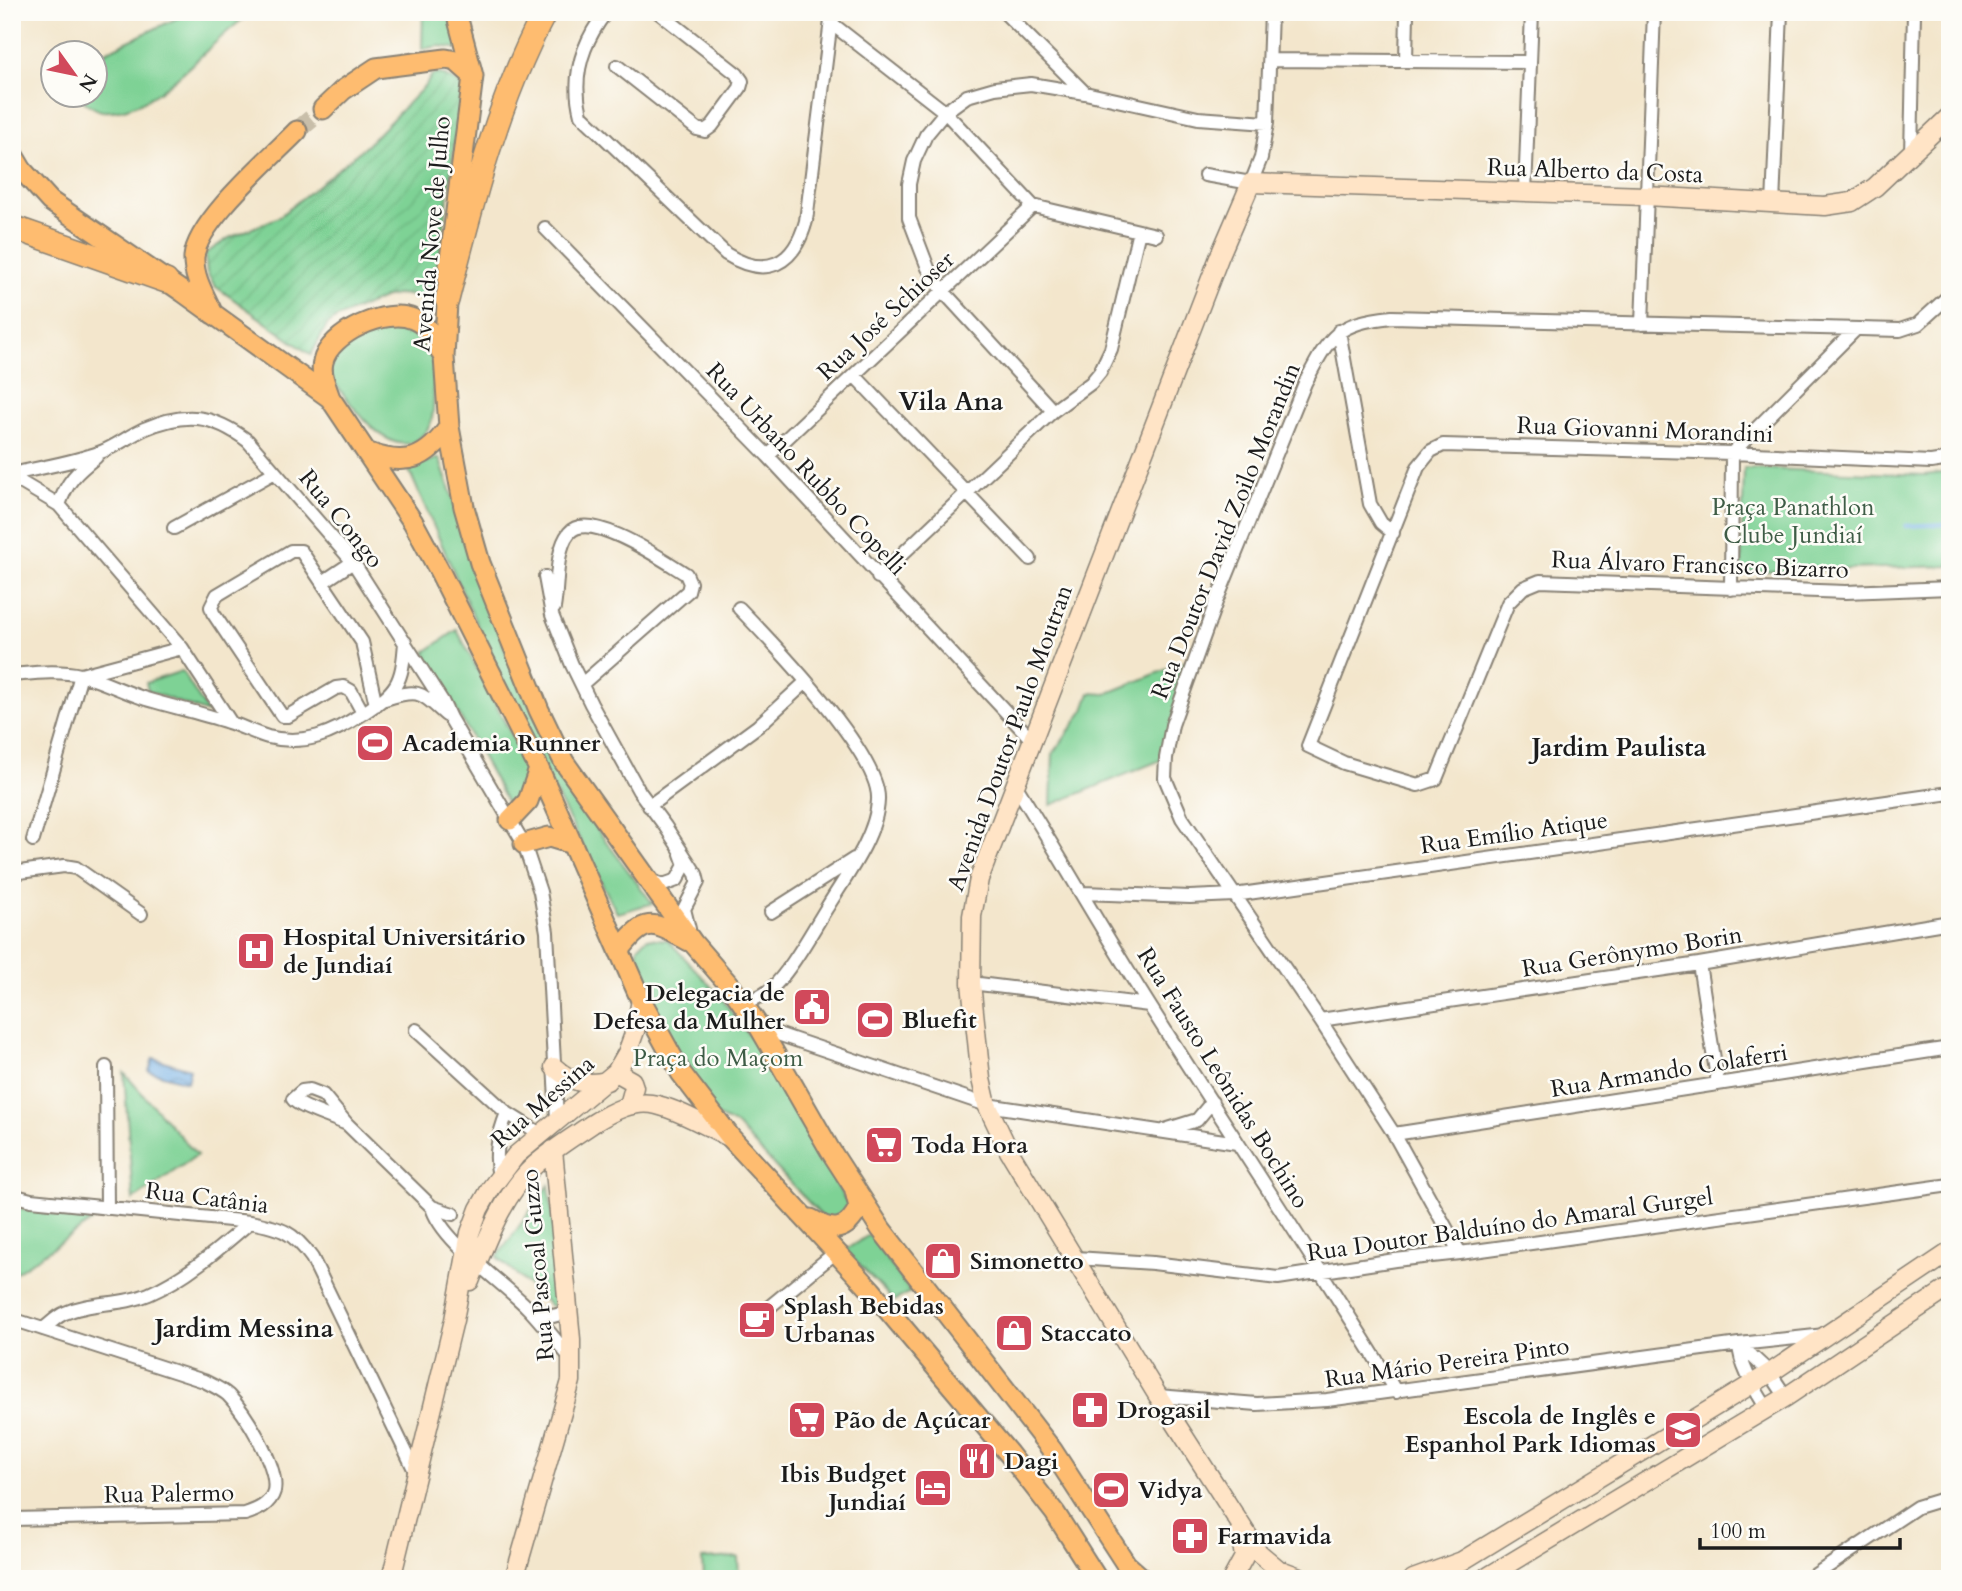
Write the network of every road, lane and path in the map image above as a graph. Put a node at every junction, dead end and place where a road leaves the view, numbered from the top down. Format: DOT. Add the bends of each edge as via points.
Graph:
graph roads {
  1 [pos="456,12"];
  2 [pos="545,12"];
  3 [pos="606,12"];
  4 [pos="658,12"];
  5 [pos="1004,12"];
  6 [pos="1271,12"];
  7 [pos="1407,12"];
  8 [pos="1532,12"];
  9 [pos="1654,12"];
  10 [pos="1781,12"];
  11 [pos="1914,12"];
  12 [pos="831,18"];
  13 [pos="1270,60"];
  14 [pos="1406,61"];
  15 [pos="1530,62"];
  16 [pos="617,66"];
  17 [pos="473,76"];
  18 [pos="1085,93"];
  19 [pos="323,109"];
  20 [pos="945,112"];
  21 [pos="1950,116"];
  22 [pos="1267,123"];
  23 [pos="297,131"];
  24 [pos="12,153"];
  25 [pos="1910,156"];
  26 [pos="1205,176"];
  27 [pos="1251,183"];
  28 [pos="1525,192"];
  29 [pos="1646,196"];
  30 [pos="1773,205"];
  31 [pos="1033,206"];
  32 [pos="12,227"];
  33 [pos="545,228"];
  34 [pos="1139,232"];
  35 [pos="1156,235"];
  36 [pos="166,281"];
  37 [pos="943,290"];
  38 [pos="1950,295"];
  39 [pos="447,300"];
  40 [pos="214,315"];
  41 [pos="1642,324"];
  42 [pos="1855,330"];
  43 [pos="1339,331"];
  44 [pos="444,357"];
  45 [pos="853,375"];
  46 [pos="330,398"];
  47 [pos="1053,411"];
  48 [pos="449,427"];
  49 [pos="104,451"];
  50 [pos="369,453"];
  51 [pos="1732,453"];
  52 [pos="768,456"];
  53 [pos="1950,459"];
  54 [pos="275,472"];
  55 [pos="12,476"];
  56 [pos="967,493"];
  57 [pos="59,505"];
  58 [pos="174,528"];
  59 [pos="1392,533"];
  60 [pos="1030,559"];
  61 [pos="353,562"];
  62 [pos="545,577"];
  63 [pos="878,577"];
  64 [pos="323,582"];
  65 [pos="1950,588"];
  66 [pos="1731,589"];
  67 [pos="739,608"];
  68 [pos="552,615"];
  69 [pos="405,642"];
  70 [pos="182,648"];
  71 [pos="12,675"];
  72 [pos="81,675"];
  73 [pos="806,681"];
  74 [pos="582,684"];
  75 [pos="381,702"];
  76 [pos="363,713"];
  77 [pos="450,718"];
  78 [pos="231,723"];
  79 [pos="1033,741"];
  80 [pos="538,769"];
  81 [pos="1016,786"];
  82 [pos="1950,793"];
  83 [pos="649,806"];
  84 [pos="510,821"];
  85 [pos="33,840"];
  86 [pos="524,844"];
  87 [pos="572,844"];
  88 [pos="679,847"];
  89 [pos="858,856"];
  90 [pos="12,873"];
  91 [pos="646,879"];
  92 [pos="1083,893"];
  93 [pos="1234,895"];
  94 [pos="771,912"];
  95 [pos="141,914"];
  96 [pos="1950,922"];
  97 [pos="693,943"];
  98 [pos="619,951"];
  99 [pos="1699,964"];
  100 [pos="971,983"];
  101 [pos="641,1000"];
  102 [pos="743,1004"];
  103 [pos="1149,1006"];
  104 [pos="1320,1020"];
  105 [pos="760,1028"];
  106 [pos="416,1030"];
  107 [pos="1950,1048"];
  108 [pos="106,1067"];
  109 [pos="554,1067"];
  110 [pos="611,1076"];
  111 [pos="1718,1084"];
  112 [pos="1212,1102"];
  113 [pos="629,1105"];
  114 [pos="987,1105"];
  115 [pos="507,1114"];
  116 [pos="557,1119"];
  117 [pos="347,1124"];
  118 [pos="1158,1132"];
  119 [pos="539,1133"];
  120 [pos="1394,1134"];
  121 [pos="731,1138"];
  122 [pos="1237,1143"];
  123 [pos="553,1150"];
  124 [pos="499,1177"];
  125 [pos="1950,1185"];
  126 [pos="855,1191"];
  127 [pos="12,1195"];
  128 [pos="432,1207"];
  129 [pos="107,1208"];
  130 [pos="479,1209"];
  131 [pos="801,1213"];
  132 [pos="453,1214"];
  133 [pos="250,1222"];
  134 [pos="447,1233"];
  135 [pos="836,1252"];
  136 [pos="1950,1252"];
  137 [pos="1460,1253"];
  138 [pos="472,1258"];
  139 [pos="1076,1258"];
  140 [pos="1323,1271"];
  141 [pos="1950,1287"];
  142 [pos="768,1308"];
  143 [pos="530,1310"];
  144 [pos="568,1312"];
  145 [pos="12,1319"];
  146 [pos="43,1329"];
  147 [pos="1825,1335"];
  148 [pos="1739,1344"];
  149 [pos="572,1360"];
  150 [pos="1770,1373"];
  151 [pos="1752,1383"];
  152 [pos="1396,1392"];
  153 [pos="1158,1396"];
  154 [pos="1786,1397"];
  155 [pos="1767,1409"];
  156 [pos="417,1476"];
  157 [pos="1950,1497"];
  158 [pos="12,1519"];
  159 [pos="1237,1521"];
  160 [pos="391,1579"];
  161 [pos="514,1579"];
  162 [pos="1097,1579"];
  163 [pos="1143,1579"];
  164 [pos="1233,1579"];
  165 [pos="1306,1579"];
  166 [pos="1413,1579"];
  167 [pos="1483,1579"];
  168 [pos="1809,1579"];
  1 -- 17 [label="main road"];
  2 -- 39 [label="highway" via="529,41 492,139"];
  3 -- 12 [label="street" via="586,44 578,71 576,95 581,115 726,254 740,263 765,267 794,251 806,221"];
  4 -- 16 [label="street" via="742,81 712,126 705,131 697,129"];
  5 -- 18 [label="street"];
  6 -- 13 [label="street"];
  7 -- 14 [label="street"];
  8 -- 15 [label="street"];
  9 -- 29 [label="street"];
  10 -- 30 [label="street"];
  11 -- 25 [label="street"];
  12 -- 20 [label="street"];
  13 -- 14 [label="street"];
  13 -- 22 [label="street"];
  14 -- 15 [label="street"];
  15 -- 28 [label="street"];
  17 -- 19 [label="main road" via="456,61 446,59 376,68"];
  17 -- 39 [label="main road, Avenida Nove de Julho"];
  18 -- 20 [label="street" via="1031,85 995,88 967,96"];
  18 -- 22 [label="street" via="1198,118"];
  20 -- 31 [label="street"];
  20 -- 37 [label="street" via="926,135 909,184 909,218 928,268"];
  21 -- 25 [label="street, Rua Alberto da Costa"];
  22 -- 27 [label="street"];
  23 -- 40 [label="main road" via="218,212 198,244 195,271"];
  24 -- 36 [label="main road" via="50,201"];
  25 -- 30 [label="street, Rua Alberto da Costa" via="1852,202"];
  26 -- 27 [label="street, Rua Alberto da Costa"];
  27 -- 28 [label="street, Rua Alberto da Costa"];
  27 -- 79 [label="street, Avenida Doutor Paulo Moutran"];
  28 -- 29 [label="street, Rua Alberto da Costa"];
  29 -- 30 [label="street, Rua Alberto da Costa"];
  29 -- 41 [label="street"];
  31 -- 34 [label="street"];
  31 -- 37 [label="street, Rua José Schioser"];
  32 -- 36 [label="highway"];
  33 -- 52 [label="street, Rua Urbano Rubbo Copelli"];
  34 -- 35 [label="street"];
  34 -- 47 [label="street" via="1107,361 1091,383"];
  36 -- 40 [label="main road"];
  37 -- 45 [label="street, Rua José Schioser"];
  37 -- 47 [label="street"];
  38 -- 42 [label="street" via="1918,324 1900,330"];
  39 -- 44 [label="main road, Avenida Nove de Julho"];
  40 -- 46 [label="main road"];
  41 -- 42 [label="street"];
  41 -- 43 [label="street" via="1392,317 1363,320"];
  42 -- 51 [label="street"];
  43 -- 59 [label="street" via="1370,505"];
  43 -- 93 [label="street, Rua Doutor David Zoilo Morandin" via="1306,383 1216,602 1170,730 1166,778 1172,797"];
  44 -- 46 [label="main road" via="434,336 416,320 380,318 343,334 330,345 321,372"];
  44 -- 48 [label="main road, Avenida Nove de Julho"];
  45 -- 52 [label="street, Rua José Schioser"];
  45 -- 56 [label="street"];
  46 -- 50 [label="main road"];
  47 -- 56 [label="street"];
  48 -- 50 [label="main road" via="421,456 402,460"];
  48 -- 91 [label="main road, Avenida Nove de Julho" via="480,563 539,710 564,762"];
  49 -- 54 [label="street, Rua Congo" via="172,419 195,417 231,428"];
  49 -- 55 [label="street, Rua Congo"];
  49 -- 57 [label="street" via="66,485"];
  50 -- 80 [label="main road" via="440,572"];
  51 -- 53 [label="street, Rua Giovanni Morandini" via="1931,462"];
  51 -- 59 [label="street, Rua Giovanni Morandini" via="1443,445 1418,467"];
  51 -- 66 [label="street"];
  52 -- 63 [label="street, Rua Urbano Rubbo Copelli"];
  54 -- 58 [label="street"];
  54 -- 61 [label="street, Rua Congo"];
  55 -- 57 [label="street"];
  56 -- 60 [label="street"];
  56 -- 63 [label="street"];
  57 -- 70 [label="street"];
  59 -- 66 [label="street, Rua Álvaro Francisco Bizarro" via="1308,747 1418,785 1436,779 1508,603 1524,588 1540,581"];
  61 -- 64 [label="street"];
  61 -- 69 [label="street, Rua Congo"];
  62 -- 68 [label="street"];
  63 -- 79 [label="street, Rua Urbano Rubbo Copelli"];
  64 -- 75 [label="street" via="362,642"];
  64 -- 76 [label="street" via="305,554 295,550 218,595 211,607 282,716 344,687"];
  65 -- 66 [label="street, Rua Álvaro Francisco Bizarro" via="1846,592"];
  67 -- 73 [label="street"];
  68 -- 74 [label="street"];
  68 -- 74 [label="street" via="562,549 577,527 597,527 633,542 686,574 690,583 688,591"];
  69 -- 75 [label="street" via="402,673"];
  69 -- 77 [label="street, Rua Congo"];
  70 -- 72 [label="street"];
  70 -- 78 [label="street"];
  71 -- 72 [label="street"];
  72 -- 78 [label="street"];
  72 -- 85 [label="street"];
  73 -- 83 [label="street" via="758,726"];
  73 -- 89 [label="street" via="858,749 877,786 877,813"];
  74 -- 83 [label="street"];
  75 -- 76 [label="street"];
  75 -- 77 [label="street" via="418,692"];
  76 -- 78 [label="street" via="332,733 301,739 269,737"];
  77 -- 84 [label="street, Rua Congo"];
  79 -- 81 [label="street, Avenida Doutor Paulo Moutran"];
  80 -- 84 [label="main road" via="528,800"];
  80 -- 87 [label="main road"];
  81 -- 92 [label="street, Rua Fausto Leônidas Bochino"];
  81 -- 100 [label="street, Avenida Doutor Paulo Moutran" via="979,879 972,916"];
  82 -- 93 [label="street, Rua Emílio Atique"];
  83 -- 88 [label="street"];
  84 -- 86 [label="street, Rua Congo"];
  86 -- 87 [label="main road" via="549,837"];
  86 -- 109 [label="street, Rua Congo" via="547,932"];
  87 -- 98 [label="main road"];
  88 -- 91 [label="street" via="685,865 677,880 663,885"];
  88 -- 97 [label="street" via="698,881 684,909"];
  89 -- 94 [label="street"];
  89 -- 102 [label="street" via="777,983"];
  90 -- 95 [label="street" via="76,868"];
  91 -- 97 [label="main road, Avenida Nove de Julho"];
  92 -- 93 [label="street, Rua Emílio Atique"];
  92 -- 103 [label="street, Rua Fausto Leônidas Bochino"];
  93 -- 104 [label="street, Rua Doutor David Zoilo Morandin"];
  96 -- 99 [label="street, Rua Gerônymo Borin"];
  97 -- 98 [label="main road" via="649,924 636,929"];
  97 -- 102 [label="main road, Avenida Nove de Julho"];
  98 -- 101 [label="main road"];
  99 -- 104 [label="street, Rua Gerônymo Borin"];
  99 -- 111 [label="street"];
  100 -- 103 [label="street"];
  100 -- 114 [label="street, Avenida Doutor Paulo Moutran"];
  101 -- 110 [label="street, Rua Messina" via="631,1042"];
  101 -- 121 [label="main road" via="681,1073"];
  102 -- 105 [label="main road, Avenida Nove de Julho"];
  103 -- 112 [label="street, Rua Fausto Leônidas Bochino"];
  104 -- 120 [label="street, Rua Doutor David Zoilo Morandin"];
  105 -- 114 [label="street"];
  105 -- 126 [label="main road, Avenida Nove de Julho"];
  106 -- 115 [label="street"];
  107 -- 111 [label="street, Rua Armando Colaferri"];
  108 -- 129 [label="street"];
  109 -- 110 [label="street" via="583,1084"];
  109 -- 116 [label="street, Rua Congo"];
  110 -- 113 [label="street" via="632,1081"];
  110 -- 116 [label="street, Rua Messina"];
  111 -- 120 [label="street, Rua Armando Colaferri"];
  112 -- 118 [label="street" via="1197,1120"];
  112 -- 122 [label="street, Rua Fausto Leônidas Bochino"];
  113 -- 121 [label="street" via="656,1104"];
  113 -- 123 [label="street, Rua Messina"];
  114 -- 118 [label="street"];
  114 -- 139 [label="street, Avenida Doutor Paulo Moutran" via="1009,1151"];
  115 -- 119 [label="street"];
  115 -- 124 [label="street" via="495,1157"];
  116 -- 119 [label="street, Rua Messina"];
  117 -- 128 [label="street"];
  118 -- 122 [label="street"];
  119 -- 124 [label="street, Rua Messina"];
  120 -- 137 [label="street, Rua Doutor David Zoilo Morandin"];
  121 -- 131 [label="main road"];
  122 -- 140 [label="street, Rua Fausto Leônidas Bochino"];
  123 -- 138 [label="street, Rua Messina" via="517,1186"];
  123 -- 144 [label="street, Rua Pascoal Guzzo"];
  124 -- 130 [label="street, Rua Messina"];
  125 -- 137 [label="street, Rua Doutor Balduíno do Amaral Gurgel"];
  126 -- 131 [label="main road" via="859,1207 852,1219 835,1230"];
  126 -- 163 [label="main road, Avenida Nove de Julho" via="1052,1450 1126,1564"];
  127 -- 129 [label="street, Rua Catânia"];
  128 -- 132 [label="street"];
  128 -- 134 [label="street"];
  129 -- 133 [label="street, Rua Catânia"];
  130 -- 132 [label="street"];
  130 -- 138 [label="street, Rua Messina" via="470,1233"];
  131 -- 135 [label="main road"];
  132 -- 134 [label="street"];
  133 -- 146 [label="street" via="149,1294 82,1307 62,1314"];
  133 -- 156 [label="street, Rua Catânia" via="292,1235 312,1258"];
  134 -- 138 [label="street"];
  135 -- 142 [label="street"];
  135 -- 162 [label="main road" via="1009,1454 1055,1513"];
  136 -- 147 [label="street"];
  137 -- 140 [label="street, Rua Doutor Balduíno do Amaral Gurgel"];
  138 -- 143 [label="street"];
  138 -- 156 [label="street, Rua Messina"];
  139 -- 140 [label="street, Rua Doutor Balduíno do Amaral Gurgel" via="1261,1277"];
  139 -- 153 [label="street, Avenida Doutor Paulo Moutran"];
  140 -- 152 [label="street, Rua Fausto Leônidas Bochino"];
  141 -- 154 [label="street"];
  143 -- 144 [label="street" via="553,1316"];
  143 -- 149 [label="street"];
  144 -- 149 [label="street, Rua Pascoal Guzzo"];
  145 -- 146 [label="street, Rua Palermo"];
  146 -- 158 [label="street, Rua Palermo" via="204,1381 226,1394 254,1430 271,1467 274,1490 266,1504 245,1514"];
  147 -- 148 [label="street, Rua Mário Pereira Pinto"];
  147 -- 150 [label="street"];
  148 -- 150 [label="street"];
  148 -- 151 [label="street"];
  148 -- 152 [label="street, Rua Mário Pereira Pinto"];
  149 -- 161 [label="street, Rua Pascoal Guzzo" via="564,1408"];
  150 -- 151 [label="street"];
  150 -- 154 [label="street"];
  151 -- 155 [label="street"];
  151 -- 166 [label="street" via="1462,1561"];
  152 -- 153 [label="street, Rua Mário Pereira Pinto" via="1287,1404"];
  153 -- 159 [label="street, Avenida Doutor Paulo Moutran"];
  154 -- 155 [label="street"];
  155 -- 167 [label="street"];
  156 -- 160 [label="street, Rua Messina"];
  157 -- 168 [label="street" via="1917,1507"];
  159 -- 164 [label="street" via="1244,1557"];
  159 -- 165 [label="street, Avenida Doutor Paulo Moutran" via="1266,1560"];
}
